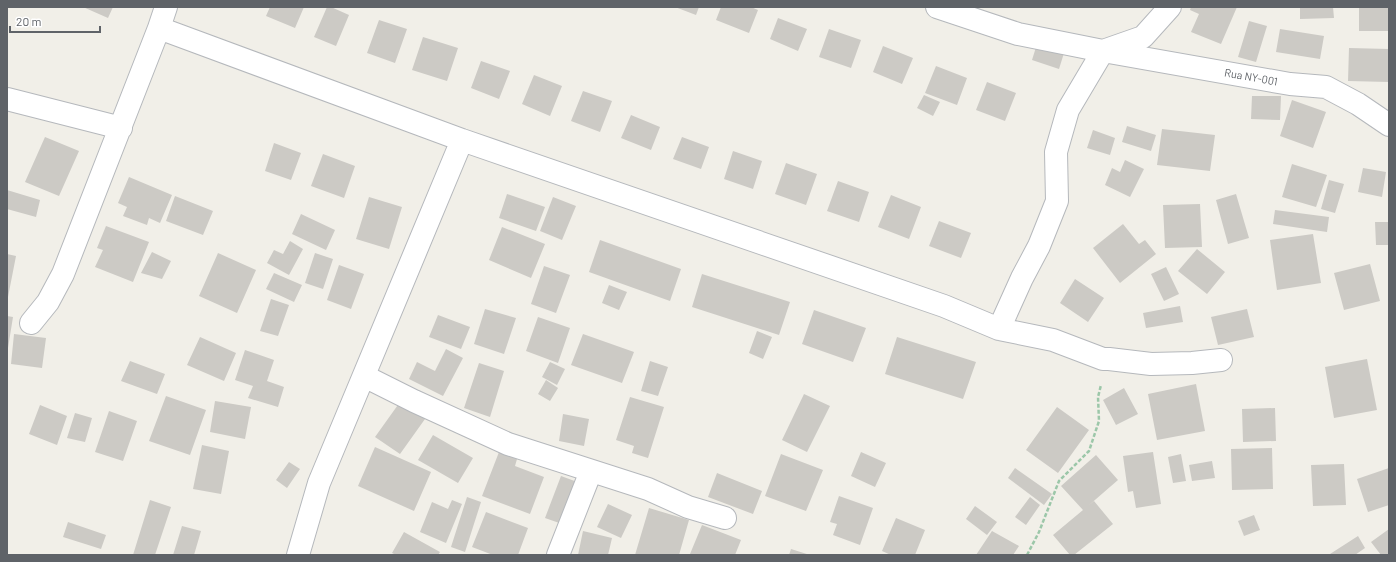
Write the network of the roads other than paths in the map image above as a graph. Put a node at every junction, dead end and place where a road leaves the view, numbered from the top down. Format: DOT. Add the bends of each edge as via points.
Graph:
graph roads {
  1 [pos="166,7"];
  2 [pos="937,7"];
  3 [pos="1170,7"];
  4 [pos="159,28"];
  5 [pos="1103,51"];
  6 [pos="7,99"];
  7 [pos="1389,125"];
  8 [pos="120,128"];
  9 [pos="462,140"];
  10 [pos="32,323"];
  11 [pos="999,330"];
  12 [pos="1221,360"];
  13 [pos="364,376"];
  14 [pos="591,471"];
  15 [pos="725,518"];
  16 [pos="298,555"];
  17 [pos="558,555"];
  1 -- 4 [label="street"];
  2 -- 5 [label="street, Rua NY-001" via="1018,34"];
  3 -- 5 [label="street" via="1143,37"];
  4 -- 8 [label="street"];
  4 -- 9 [label="street"];
  5 -- 7 [label="street, Rua NY-001" via="1290,84 1326,87"];
  5 -- 11 [label="street" via="1068,110 1056,152 1058,201 1040,246 1022,278"];
  6 -- 8 [label="street"];
  8 -- 10 [label="street" via="63,274 48,302"];
  9 -- 11 [label="street" via="944,306"];
  9 -- 13 [label="street"];
  11 -- 12 [label="street" via="1053,340 1103,359 1151,364"];
  13 -- 14 [label="street" via="508,444"];
  13 -- 16 [label="street" via="319,483"];
  14 -- 15 [label="street"];
  14 -- 17 [label="street"];
}
